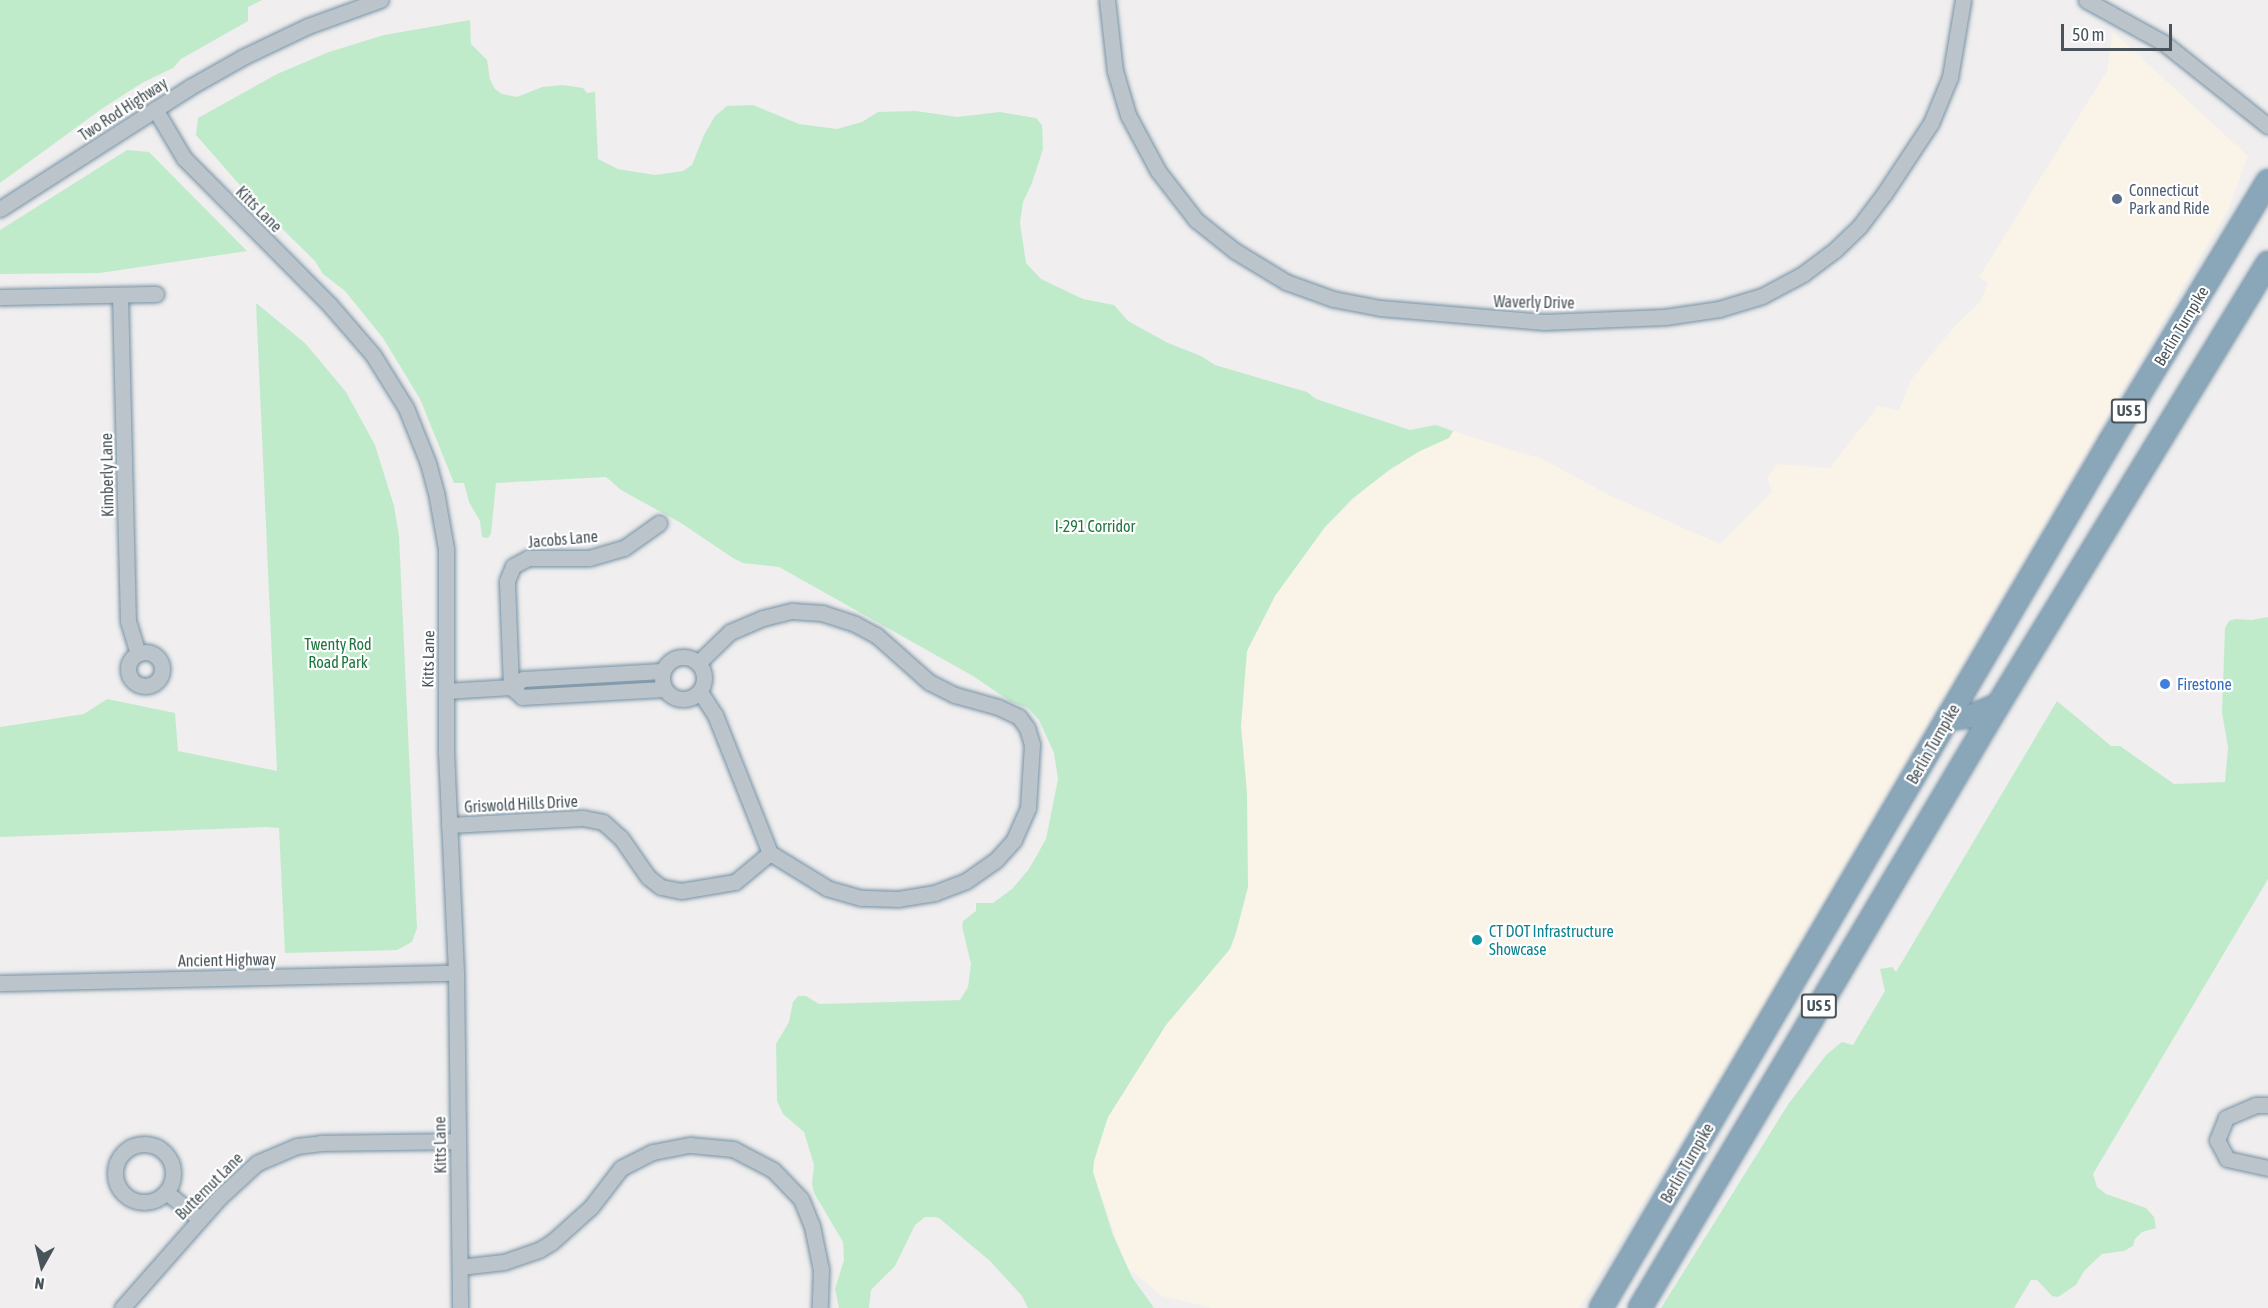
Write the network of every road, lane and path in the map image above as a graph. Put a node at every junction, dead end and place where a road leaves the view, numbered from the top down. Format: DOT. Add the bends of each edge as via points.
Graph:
graph roads {
  1 [pos="380,0"];
  2 [pos="1107,0"];
  3 [pos="1963,0"];
  4 [pos="2086,0"];
  5 [pos="155,109"];
  6 [pos="2268,126"];
  7 [pos="2268,181"];
  8 [pos="0,209"];
  9 [pos="2268,263"];
  10 [pos="2268,287"];
  11 [pos="156,294"];
  12 [pos="120,295"];
  13 [pos="0,297"];
  14 [pos="2228,329"];
  15 [pos="659,523"];
  16 [pos="138,653"];
  17 [pos="698,663"];
  18 [pos="662,671"];
  19 [pos="511,687"];
  20 [pos="664,689"];
  21 [pos="446,691"];
  22 [pos="699,692"];
  23 [pos="1998,705"];
  24 [pos="1947,719"];
  25 [pos="449,825"];
  26 [pos="770,853"];
  27 [pos="456,973"];
  28 [pos="0,983"];
  29 [pos="2268,1105"];
  30 [pos="459,1141"];
  31 [pos="2268,1168"];
  32 [pos="166,1192"];
  33 [pos="200,1218"];
  34 [pos="460,1267"];
  35 [pos="129,1306"];
  36 [pos="460,1308"];
  37 [pos="820,1308"];
  38 [pos="1601,1308"];
  39 [pos="1640,1308"];
  1 -- 5 [label="street, Two Rod Highway" via="269,43"];
  2 -- 3 [label="street, Waverly Drive" via="1115,71 1128,115 1158,171 1190,212 1235,251 1286,282 1333,299 1380,308 1544,322 1665,317 1719,309 1762,296 1803,274 1835,250 1884,194 1938,108 1950,77"];
  4 -- 6 [label="street" via="2164,43"];
  5 -- 8 [label="street, Two Rod Highway"];
  5 -- 21 [label="street, Kitts Lane" via="172,140 201,177 354,330 406,408 428,463 445,540"];
  7 -- 24 [label="highway, Berlin Turnpike / US 5"];
  9 -- 14 [label="highway, Berlin Turnpike / US 5"];
  10 -- 14 [label="highway"];
  11 -- 12 [label="street"];
  12 -- 13 [label="street"];
  12 -- 16 [label="street, Kimberly Lane" via="129,621"];
  14 -- 23 [label="highway, Berlin Turnpike / US 5"];
  15 -- 19 [label="street, Jacobs Lane" via="624,548 589,558 528,558 513,566 507,581"];
  17 -- 18 [label="street" via="678,657"];
  17 -- 22 [label="street" via="704,676"];
  17 -- 26 [label="street" via="730,632 763,618 792,611 822,613 876,635 929,682 955,695 998,707 1019,717 1027,728 1032,744 1028,808 1014,840 996,860 966,881 935,893 898,899 861,898 827,888"];
  18 -- 19 [label="street" via="523,679"];
  18 -- 20 [label="street"];
  19 -- 20 [label="street" via="522,697"];
  19 -- 21 [label="street"];
  20 -- 22 [label="street" via="671,696 684,699"];
  21 -- 25 [label="street, Kitts Lane"];
  22 -- 26 [label="street" via="715,715"];
  23 -- 24 [label="highway" via="1972,716"];
  23 -- 39 [label="highway, Berlin Turnpike / US 5"];
  24 -- 38 [label="highway, Berlin Turnpike / US 5"];
  25 -- 26 [label="street, Griswold Hills Drive" via="583,818 603,822 621,838 648,877 661,887 681,891 735,882"];
  25 -- 27 [label="street, Kitts Lane"];
  27 -- 28 [label="street, Ancient Highway"];
  27 -- 30 [label="street, Kitts Lane"];
  29 -- 31 [label="street" via="2226,1118 2217,1140 2227,1159"];
  30 -- 33 [label="street, Butternut Lane" via="297,1146 257,1163"];
  30 -- 34 [label="street, Kitts Lane"];
  32 -- 33 [label="street"];
  33 -- 35 [label="street, Butternut Lane"];
  34 -- 36 [label="street, Kitts Lane"];
  34 -- 37 [label="street" via="504,1262 539,1250 591,1207 621,1168 653,1152 690,1145 733,1149 773,1170 801,1199 812,1226 821,1270"];
}
